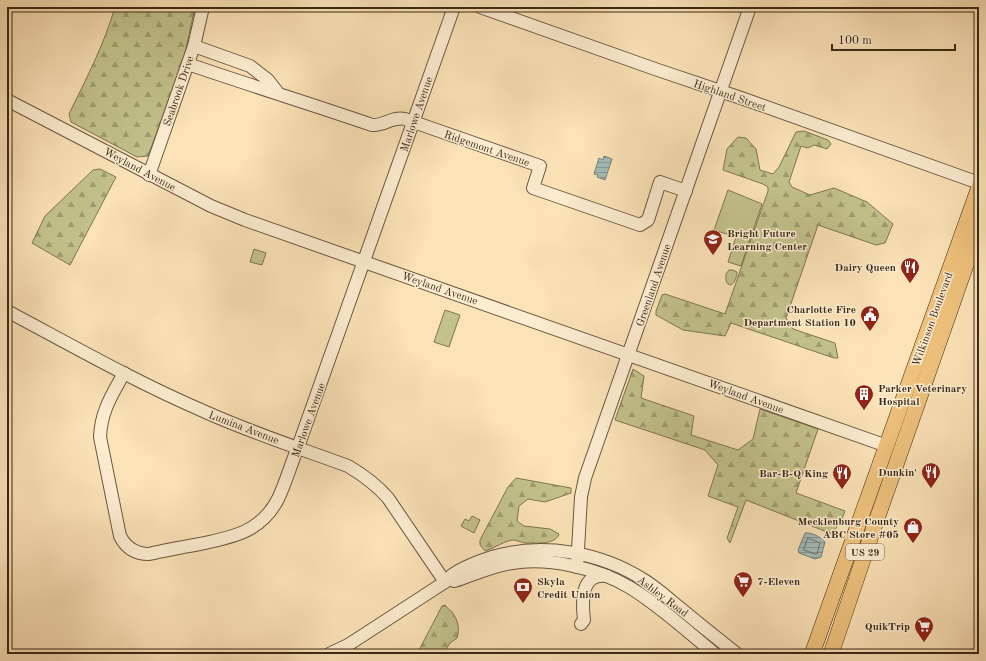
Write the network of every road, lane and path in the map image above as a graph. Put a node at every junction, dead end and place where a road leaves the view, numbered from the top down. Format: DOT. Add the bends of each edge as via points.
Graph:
graph roads {
  1 [pos="203,7"];
  2 [pos="454,7"];
  3 [pos="480,7"];
  4 [pos="750,7"];
  5 [pos="194,46"];
  6 [pos="188,64"];
  7 [pos="720,91"];
  8 [pos="279,94"];
  9 [pos="7,100"];
  10 [pos="413,122"];
  11 [pos="149,174"];
  12 [pos="979,183"];
  13 [pos="979,187"];
  14 [pos="686,191"];
  15 [pos="979,228"];
  16 [pos="364,262"];
  17 [pos="7,311"];
  18 [pos="628,354"];
  19 [pos="915,368"];
  20 [pos="124,373"];
  21 [pos="887,446"];
  22 [pos="298,447"];
  23 [pos="902,450"];
  24 [pos="871,536"];
  25 [pos="578,554"];
  26 [pos="577,567"];
  27 [pos="608,576"];
  28 [pos="445,582"];
  29 [pos="581,624"];
  30 [pos="329,654"];
  31 [pos="716,654"];
  32 [pos="738,654"];
  33 [pos="812,654"];
  34 [pos="831,654"];
  1 -- 5 [label="street, Seabrook Drive"];
  2 -- 10 [label="street, Marlowe Avenue"];
  3 -- 7 [label="street, Highland Street"];
  4 -- 7 [label="street, Greenland Avenue"];
  5 -- 6 [label="street, Seabrook Drive"];
  5 -- 8 [label="street" via="250,66 268,80"];
  6 -- 8 [label="street, Ridgemont Avenue"];
  6 -- 11 [label="street, Seabrook Drive"];
  7 -- 12 [label="street, Highland Street"];
  7 -- 14 [label="street, Greenland Avenue"];
  8 -- 10 [label="street, Ridgemont Avenue" via="372,125 401,118"];
  9 -- 11 [label="street, Weyland Avenue"];
  10 -- 14 [label="street, Ridgemont Avenue" via="540,166 533,188 640,225 648,220 660,182"];
  10 -- 16 [label="street, Marlowe Avenue"];
  11 -- 16 [label="street, Weyland Avenue" via="225,212"];
  13 -- 19 [label="main road, Wilkinson Boulevard / US 29"];
  14 -- 18 [label="street, Greenland Avenue"];
  15 -- 23 [label="main road, Wilkinson Boulevard / US 29"];
  16 -- 18 [label="street, Weyland Avenue"];
  16 -- 22 [label="street, Marlowe Avenue"];
  17 -- 20 [label="street, Lumina Avenue"];
  18 -- 21 [label="street, Weyland Avenue"];
  18 -- 25 [label="street, Greenland Avenue" via="584,481"];
  19 -- 21 [label="main road, Wilkinson Boulevard / US 29"];
  19 -- 23 [label="main road" via="899,436"];
  20 -- 22 [label="street, Lumina Avenue" via="203,411"];
  20 -- 22 [label="street, Marlowe Avenue" via="104,412 100,437 120,536 128,548 136,552 149,554 232,537 251,528 262,520 278,498"];
  21 -- 24 [label="main road" via="890,447 891,455"];
  21 -- 33 [label="main road, Wilkinson Boulevard / US 29"];
  22 -- 28 [label="street, Lumina Avenue" via="348,466 380,489"];
  23 -- 24 [label="main road, Wilkinson Boulevard / US 29"];
  24 -- 34 [label="main road, Wilkinson Boulevard / US 29"];
  25 -- 26 [label="street, Greenland Avenue"];
  25 -- 28 [label="street, Ashley Road" via="546,550 503,554 469,566 448,577"];
  25 -- 32 [label="street, Ashley Road" via="616,565 645,581"];
  26 -- 27 [label="street, Ashley Road"];
  26 -- 28 [label="street, Ashley Road" via="548,561 517,562 498,565 455,581"];
  27 -- 29 [label="street" via="596,577 586,587 582,600 584,620"];
  27 -- 31 [label="street, Ashley Road" via="642,596"];
  28 -- 30 [label="street, Ashley Road" via="348,645"];
}
